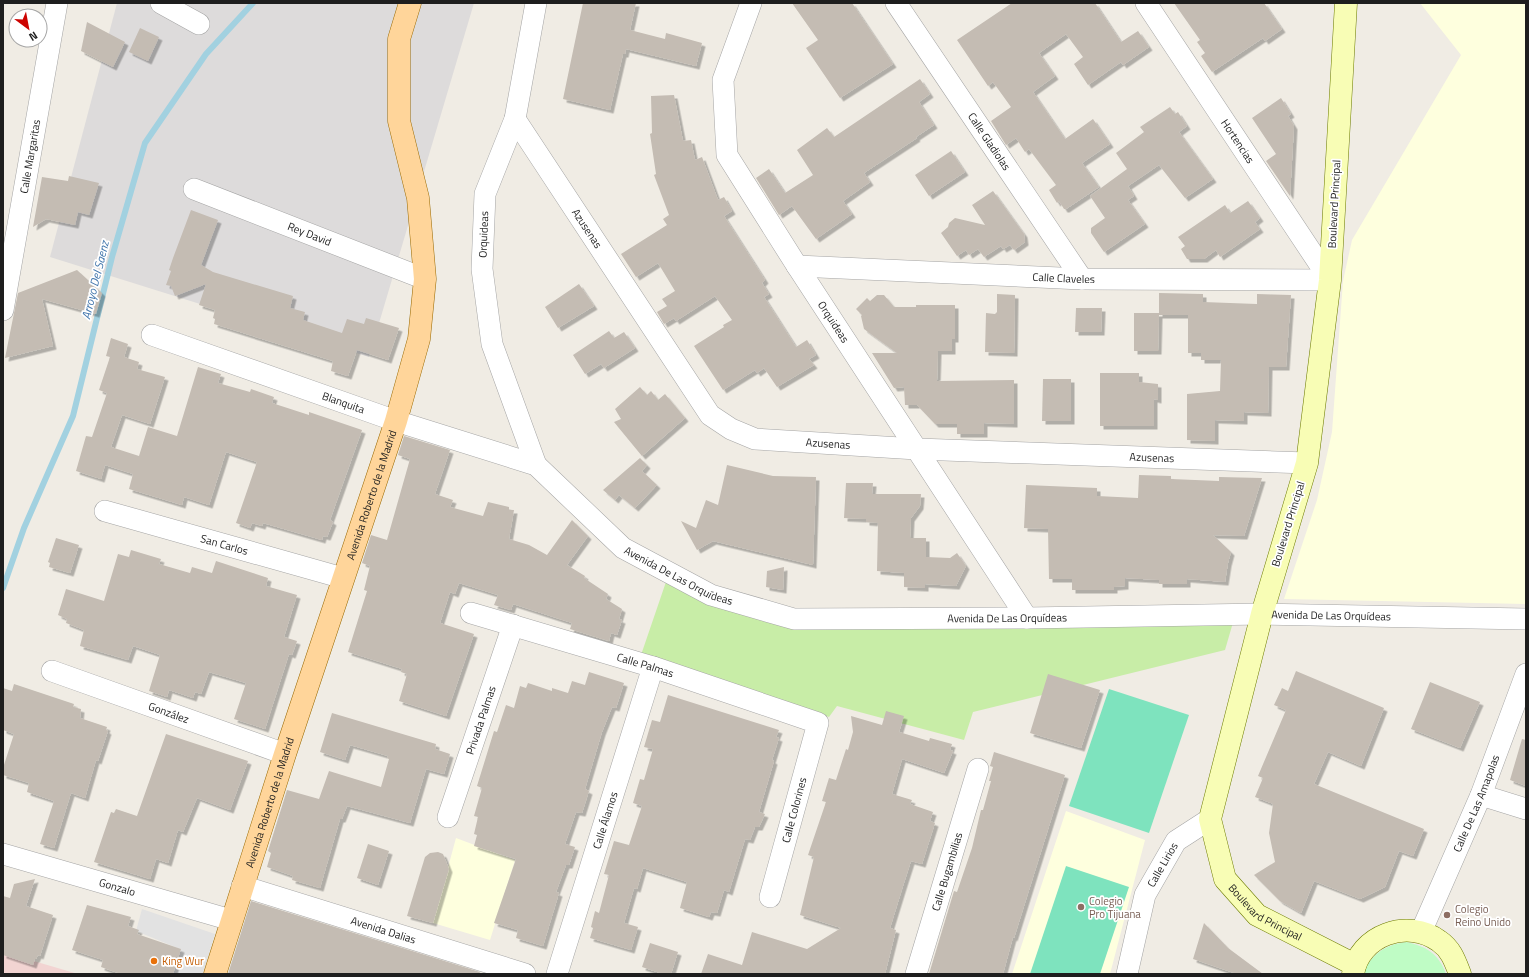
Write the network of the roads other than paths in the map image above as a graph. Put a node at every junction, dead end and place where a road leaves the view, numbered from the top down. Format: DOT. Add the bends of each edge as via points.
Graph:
graph roads {
  1 [pos="57,3"];
  2 [pos="161,3"];
  3 [pos="410,3"];
  4 [pos="536,3"];
  5 [pos="751,3"];
  6 [pos="896,3"];
  7 [pos="1146,3"];
  8 [pos="1346,3"];
  9 [pos="199,24"];
  10 [pos="515,119"];
  11 [pos="194,189"];
  12 [pos="797,266"];
  13 [pos="425,279"];
  14 [pos="1082,279"];
  15 [pos="1330,280"];
  16 [pos="3,310"];
  17 [pos="152,335"];
  18 [pos="396,421"];
  19 [pos="917,449"];
  20 [pos="1306,463"];
  21 [pos="536,465"];
  22 [pos="105,511"];
  23 [pos="343,578"];
  24 [pos="471,613"];
  25 [pos="1262,614"];
  26 [pos="1028,618"];
  27 [pos="1526,619"];
  28 [pos="513,624"];
  29 [pos="653,667"];
  30 [pos="52,671"];
  31 [pos="1526,674"];
  32 [pos="818,723"];
  33 [pos="285,754"];
  34 [pos="978,769"];
  35 [pos="1481,795"];
  36 [pos="1526,810"];
  37 [pos="448,817"];
  38 [pos="1210,819"];
  39 [pos="3,854"];
  40 [pos="242,886"];
  41 [pos="770,897"];
  42 [pos="230,920"];
  43 [pos="1421,932"];
  44 [pos="1354,970"];
  45 [pos="215,974"];
  46 [pos="525,974"];
  47 [pos="558,974"];
  48 [pos="916,974"];
  49 [pos="1127,974"];
  50 [pos="1460,974"];
  1 -- 16 [label="street, Calle Margaritas"];
  2 -- 9 [label="street"];
  3 -- 13 [label="main road, Avenida Roberto de la Madrid" via="399,40 399,121 418,198"];
  4 -- 10 [label="street, Orquideas"];
  5 -- 12 [label="street, Orquideas" via="723,80 727,155"];
  6 -- 14 [label="street, Calle Gladiolas"];
  7 -- 15 [label="street, Hortencias"];
  8 -- 15 [label="street, Boulevard Principal"];
  10 -- 19 [label="street, Azusenas" via="710,415 731,430 755,439"];
  10 -- 21 [label="street, Orquideas" via="485,194 482,269 492,344"];
  11 -- 13 [label="street, Rey David"];
  12 -- 14 [label="street, Calle Claveles"];
  12 -- 19 [label="street, Orquideas"];
  13 -- 18 [label="main road, Avenida Roberto de la Madrid" via="419,339"];
  14 -- 15 [label="street, Calle Claveles"];
  15 -- 20 [label="street, Boulevard Principal"];
  17 -- 18 [label="street, Blanquita"];
  18 -- 21 [label="street, Blanquita"];
  18 -- 23 [label="main road, Avenida Roberto de la Madrid"];
  19 -- 20 [label="street, Azusenas"];
  19 -- 26 [label="street, Orquideas"];
  20 -- 25 [label="street, Boulevard Principal"];
  21 -- 26 [label="street, Avenida De Las Orquídeas" via="623,548 711,595 794,619"];
  22 -- 23 [label="street, San Carlos"];
  23 -- 33 [label="main road, Avenida Roberto de la Madrid"];
  24 -- 28 [label="street, Calle Palmas"];
  25 -- 26 [label="street, Avenida De Las Orquídeas"];
  25 -- 27 [label="street, Avenida De Las Orquídeas"];
  25 -- 38 [label="street, Boulevard Principal"];
  28 -- 29 [label="street, Calle Palmas"];
  28 -- 37 [label="street, Privada Palmas"];
  29 -- 32 [label="street, Calle Palmas"];
  29 -- 47 [label="street, Calle Álamos"];
  30 -- 33 [label="street, González"];
  31 -- 35 [label="street, Calle De Las Amapolas"];
  32 -- 41 [label="street, Calle Colorines"];
  33 -- 40 [label="main road, Avenida Roberto de la Madrid"];
  34 -- 48 [label="street, Calle Bugambilias"];
  35 -- 36 [label="street"];
  35 -- 43 [label="street, Calle De Las Amapolas"];
  38 -- 44 [label="street, Boulevard Principal" via="1225,879 1257,915"];
  38 -- 49 [label="street, Calle Lirios" via="1176,841 1145,895"];
  39 -- 42 [label="street, Gonzalo"];
  40 -- 42 [label="main road, Avenida Roberto de la Madrid"];
  40 -- 46 [label="street, Avenida Dalias"];
  42 -- 45 [label="main road, Avenida Roberto de la Madrid"];
  43 -- 44 [label="street" via="1401,930 1381,936 1365,948"];
  43 -- 50 [label="street" via="1440,941 1454,956"];
}
